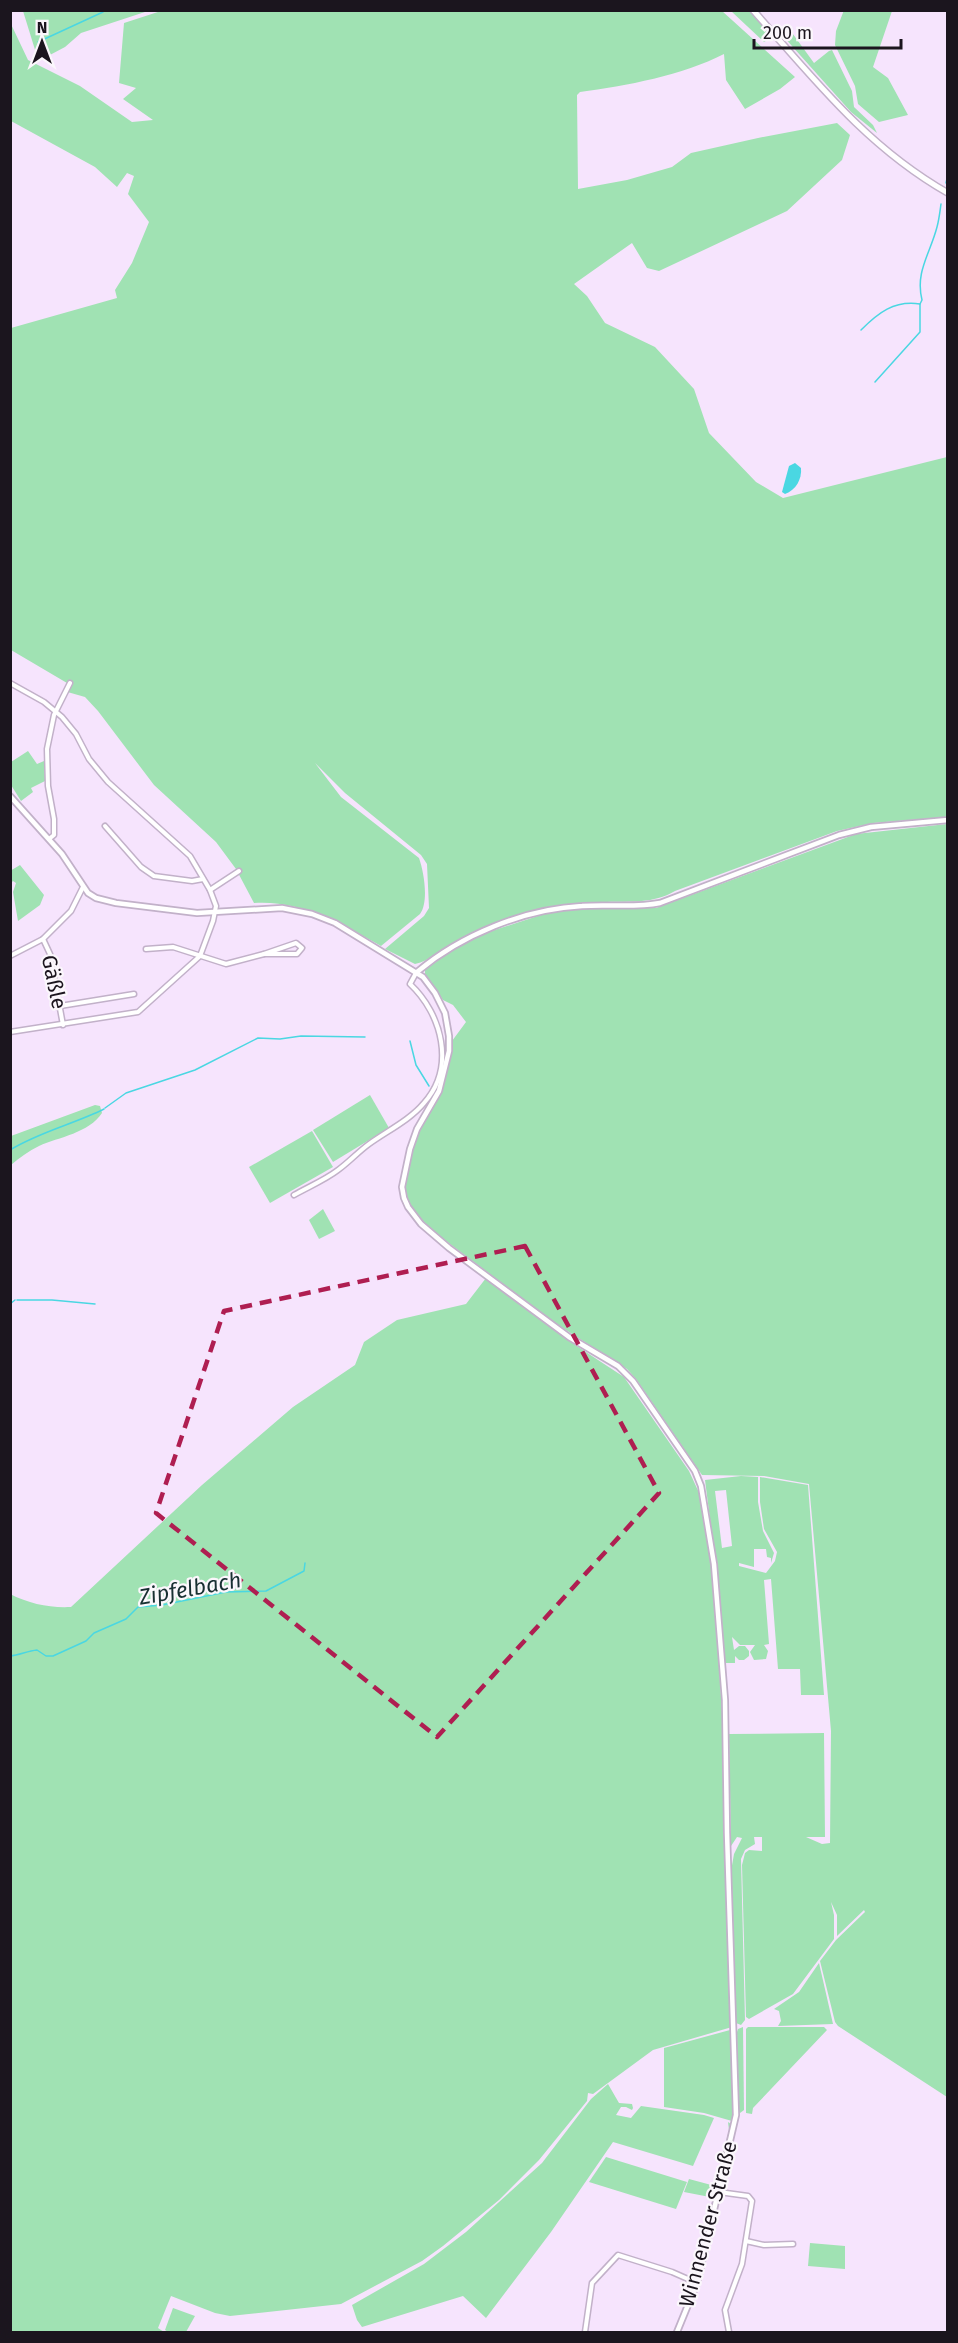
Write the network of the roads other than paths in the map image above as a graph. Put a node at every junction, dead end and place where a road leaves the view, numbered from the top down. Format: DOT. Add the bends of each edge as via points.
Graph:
graph roads {
  1 [pos="753,10"];
  2 [pos="948,193"];
  3 [pos="10,682"];
  4 [pos="70,683"];
  5 [pos="55,711"];
  6 [pos="10,796"];
  7 [pos="948,820"];
  8 [pos="105,826"];
  9 [pos="50,839"];
  10 [pos="239,872"];
  11 [pos="203,879"];
  12 [pos="83,887"];
  13 [pos="210,890"];
  14 [pos="215,914"];
  15 [pos="43,939"];
  16 [pos="146,949"];
  17 [pos="264,954"];
  18 [pos="10,956"];
  19 [pos="200,956"];
  20 [pos="417,972"];
  21 [pos="134,994"];
  22 [pos="60,1006"];
  23 [pos="63,1025"];
  24 [pos="10,1032"];
  25 [pos="294,1195"];
  26 [pos="719,2192"];
  27 [pos="746,2241"];
  28 [pos="793,2244"];
  29 [pos="697,2283"];
  30 [pos="585,2332"];
  31 [pos="677,2332"];
  32 [pos="729,2332"];
  1 -- 2 [label="main road" via="880,147"];
  3 -- 5 [label="street"];
  4 -- 5 [label="street"];
  5 -- 9 [label="street" via="46,758 54,819 54,835"];
  5 -- 11 [label="street" via="76,734 98,770 180,845"];
  6 -- 9 [label="street"];
  7 -- 20 [label="street" via="839,835 648,906 580,906 533,915 463,940"];
  8 -- 11 [label="street" via="154,876"];
  9 -- 12 [label="street" via="71,864"];
  10 -- 13 [label="street"];
  11 -- 13 [label="street"];
  12 -- 14 [label="street" via="92,896 116,903"];
  12 -- 15 [label="street" via="71,911"];
  13 -- 14 [label="street" via="215,899"];
  14 -- 19 [label="street"];
  14 -- 20 [label="street" via="282,908 312,914 335,923"];
  15 -- 18 [label="street"];
  15 -- 22 [label="street, Gäßle" via="50,954"];
  16 -- 19 [label="street" via="173,947"];
  17 -- 17 [label="street" via="297,954 301,946 293,944"];
  17 -- 19 [label="street" via="227,964"];
  19 -- 23 [label="street" via="138,1012"];
  20 -- 25 [label="street" via="410,984 423,998 443,1042 438,1076 427,1100 337,1171"];
  20 -- 26 [label="street, Winnender Straße" via="441,1006 449,1036 448,1062 439,1091 410,1149 402,1187 408,1207 449,1248 569,1337 623,1371 695,1471 701,1486 714,1564 725,1700 736,2115"];
  21 -- 22 [label="street"];
  22 -- 23 [label="street, Gäßle"];
  23 -- 24 [label="street"];
  26 -- 27 [label="street" via="751,2199"];
  26 -- 29 [label="street, Winnender Straße"];
  27 -- 28 [label="street"];
  27 -- 32 [label="street" via="725,2310"];
  29 -- 30 [label="street" via="618,2254 592,2283"];
  29 -- 31 [label="street, Winnender Straße"];
}
